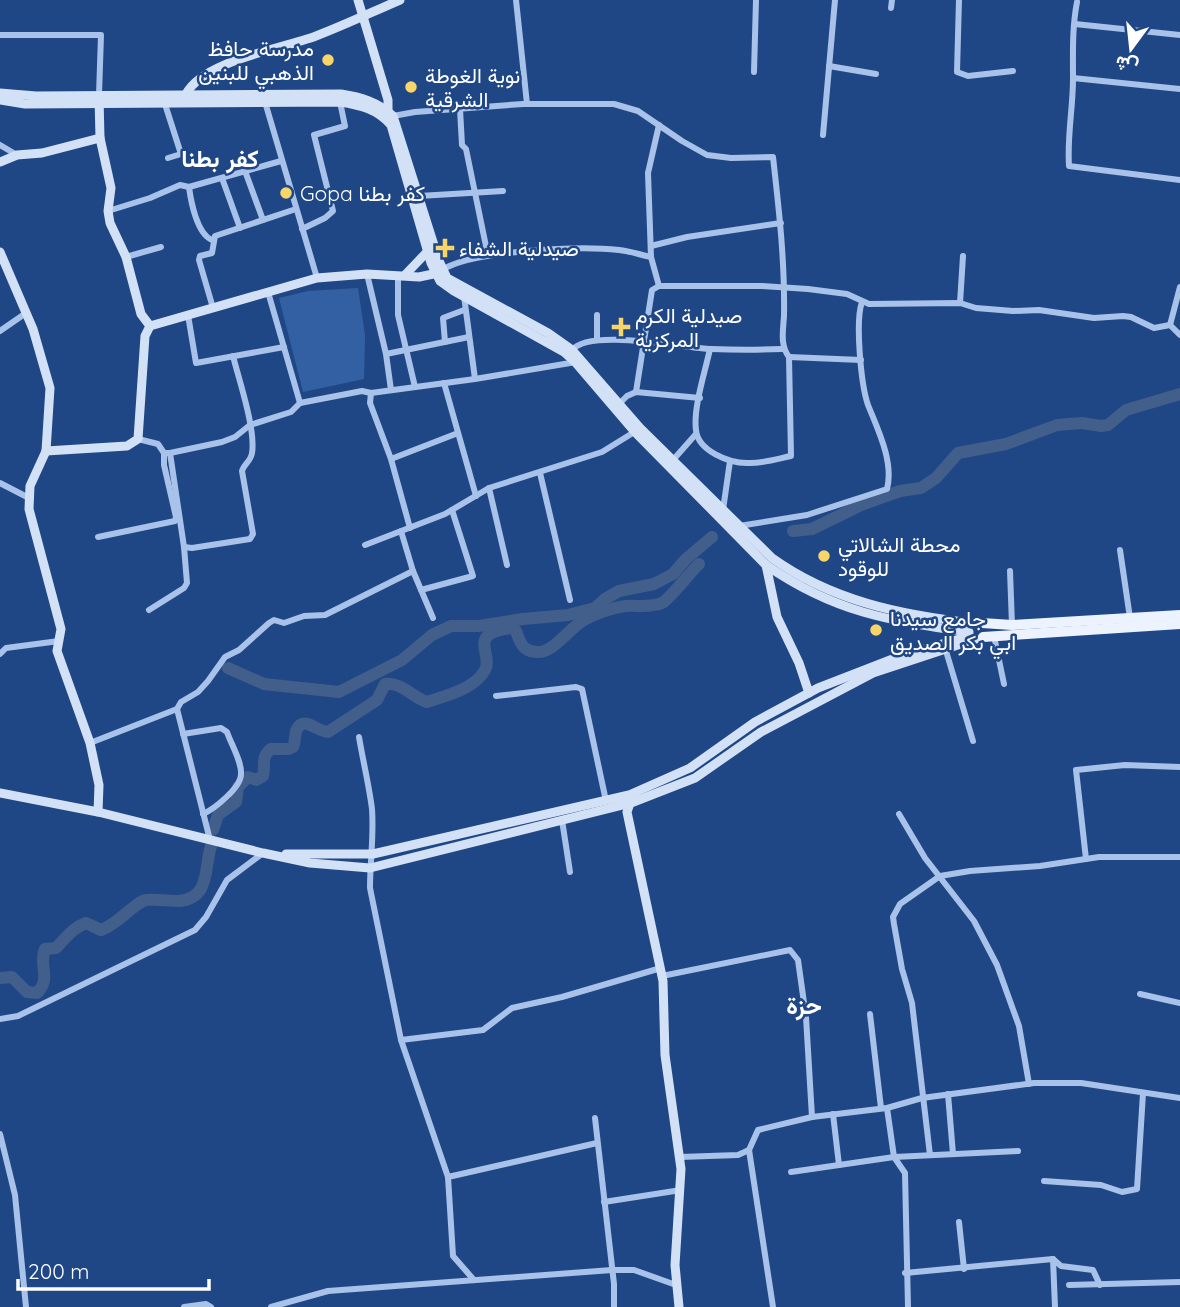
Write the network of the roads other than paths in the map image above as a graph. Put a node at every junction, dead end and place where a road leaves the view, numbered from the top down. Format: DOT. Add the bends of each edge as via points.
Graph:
graph roads {
  1 [pos="358,0"];
  2 [pos="400,0"];
  3 [pos="516,0"];
  4 [pos="756,0"];
  5 [pos="835,0"];
  6 [pos="959,0"];
  7 [pos="1077,2"];
  8 [pos="363,16"];
  9 [pos="1075,24"];
  10 [pos="0,35"];
  11 [pos="1180,36"];
  12 [pos="829,66"];
  13 [pos="1013,71"];
  14 [pos="754,72"];
  15 [pos="876,74"];
  16 [pos="1073,78"];
  17 [pos="1180,89"];
  18 [pos="0,93"];
  19 [pos="186,94"];
  20 [pos="99,99"];
  21 [pos="0,100"];
  22 [pos="164,101"];
  23 [pos="265,102"];
  24 [pos="340,102"];
  25 [pos="527,104"];
  26 [pos="460,109"];
  27 [pos="390,114"];
  28 [pos="659,125"];
  29 [pos="822,135"];
  30 [pos="100,138"];
  31 [pos="0,145"];
  32 [pos="17,155"];
  33 [pos="168,158"];
  34 [pos="281,161"];
  35 [pos="0,162"];
  36 [pos="245,170"];
  37 [pos="222,178"];
  38 [pos="1180,180"];
  39 [pos="189,187"];
  40 [pos="503,191"];
  41 [pos="476,192"];
  42 [pos="419,196"];
  43 [pos="296,209"];
  44 [pos="108,211"];
  45 [pos="263,220"];
  46 [pos="781,223"];
  47 [pos="240,228"];
  48 [pos="302,229"];
  49 [pos="212,240"];
  50 [pos="651,246"];
  51 [pos="161,247"];
  52 [pos="428,251"];
  53 [pos="0,252"];
  54 [pos="488,256"];
  55 [pos="963,256"];
  56 [pos="126,257"];
  57 [pos="651,257"];
  58 [pos="439,273"];
  59 [pos="367,274"];
  60 [pos="401,276"];
  61 [pos="317,278"];
  62 [pos="659,286"];
  63 [pos="784,287"];
  64 [pos="1180,287"];
  65 [pos="268,292"];
  66 [pos="464,296"];
  67 [pos="862,302"];
  68 [pos="960,303"];
  69 [pos="213,308"];
  70 [pos="464,310"];
  71 [pos="26,313"];
  72 [pos="188,315"];
  73 [pos="597,315"];
  74 [pos="1170,325"];
  75 [pos="150,326"];
  76 [pos="0,331"];
  77 [pos="1180,335"];
  78 [pos="469,337"];
  79 [pos="597,340"];
  80 [pos="445,342"];
  81 [pos="645,342"];
  82 [pos="284,347"];
  83 [pos="710,349"];
  84 [pos="782,349"];
  85 [pos="405,350"];
  86 [pos="572,350"];
  87 [pos="386,354"];
  88 [pos="233,356"];
  89 [pos="789,357"];
  90 [pos="578,360"];
  91 [pos="861,360"];
  92 [pos="475,379"];
  93 [pos="444,383"];
  94 [pos="415,387"];
  95 [pos="391,390"];
  96 [pos="636,392"];
  97 [pos="372,393"];
  98 [pos="700,398"];
  99 [pos="300,403"];
  100 [pos="620,403"];
  101 [pos="250,425"];
  102 [pos="638,430"];
  103 [pos="458,433"];
  104 [pos="696,433"];
  105 [pos="138,439"];
  106 [pos="46,452"];
  107 [pos="167,453"];
  108 [pos="391,459"];
  109 [pos="673,460"];
  110 [pos="730,461"];
  111 [pos="540,473"];
  112 [pos="0,483"];
  113 [pos="488,488"];
  114 [pos="476,496"];
  115 [pos="29,498"];
  116 [pos="452,510"];
  117 [pos="723,510"];
  118 [pos="739,526"];
  119 [pos="410,528"];
  120 [pos="401,531"];
  121 [pos="98,537"];
  122 [pos="365,545"];
  123 [pos="184,547"];
  124 [pos="1120,550"];
  125 [pos="507,565"];
  126 [pos="766,565"];
  127 [pos="412,571"];
  128 [pos="1010,571"];
  129 [pos="421,590"];
  130 [pos="570,600"];
  131 [pos="149,610"];
  132 [pos="1180,615"];
  133 [pos="433,618"];
  134 [pos="1130,618"];
  135 [pos="1180,624"];
  136 [pos="1012,625"];
  137 [pos="978,632"];
  138 [pos="59,641"];
  139 [pos="946,651"];
  140 [pos="0,654"];
  141 [pos="1004,684"];
  142 [pos="809,693"];
  143 [pos="496,696"];
  144 [pos="177,709"];
  145 [pos="183,734"];
  146 [pos="359,737"];
  147 [pos="973,741"];
  148 [pos="90,743"];
  149 [pos="1180,767"];
  150 [pos="0,793"];
  151 [pos="630,799"];
  152 [pos="606,801"];
  153 [pos="618,801"];
  154 [pos="98,812"];
  155 [pos="627,813"];
  156 [pos="203,814"];
  157 [pos="899,814"];
  158 [pos="562,820"];
  159 [pos="210,840"];
  160 [pos="263,853"];
  161 [pos="373,854"];
  162 [pos="1180,857"];
  163 [pos="1086,859"];
  164 [pos="370,868"];
  165 [pos="570,872"];
  166 [pos="940,876"];
  167 [pos="662,972"];
  168 [pos="1140,994"];
  169 [pos="1180,1003"];
  170 [pos="870,1014"];
  171 [pos="0,1019"];
  172 [pos="401,1040"];
  173 [pos="1029,1084"];
  174 [pos="1143,1093"];
  175 [pos="948,1094"];
  176 [pos="922,1098"];
  177 [pos="1180,1098"];
  178 [pos="884,1108"];
  179 [pos="833,1114"];
  180 [pos="812,1117"];
  181 [pos="594,1118"];
  182 [pos="0,1134"];
  183 [pos="597,1143"];
  184 [pos="749,1150"];
  185 [pos="1018,1151"];
  186 [pos="953,1154"];
  187 [pos="930,1156"];
  188 [pos="680,1157"];
  189 [pos="894,1157"];
  190 [pos="839,1165"];
  191 [pos="791,1172"];
  192 [pos="449,1177"];
  193 [pos="1044,1181"];
  194 [pos="681,1190"];
  195 [pos="604,1202"];
  196 [pos="959,1222"];
  197 [pos="1053,1259"];
  198 [pos="964,1269"];
  199 [pos="612,1270"];
  200 [pos="905,1273"];
  201 [pos="474,1280"];
  202 [pos="1180,1282"];
  203 [pos="1069,1284"];
  204 [pos="676,1285"];
  205 [pos="1100,1285"];
  206 [pos="26,1307"];
  207 [pos="184,1307"];
  208 [pos="211,1307"];
  209 [pos="271,1307"];
  210 [pos="614,1307"];
  211 [pos="679,1307"];
  212 [pos="773,1307"];
  213 [pos="908,1307"];
  214 [pos="1055,1307"];
  1 -- 8 [label="main road"];
  2 -- 8 [label="main road"];
  3 -- 25 [label="street"];
  4 -- 14 [label="street"];
  5 -- 12 [label="street"];
  6 -- 13 [label="street" via="957,72 968,76"];
  7 -- 9 [label="street"];
  8 -- 19 [label="main road" via="239,59 196,81"];
  8 -- 27 [label="main road"];
  9 -- 11 [label="street"];
  9 -- 16 [label="street"];
  10 -- 20 [label="street" via="101,34"];
  12 -- 15 [label="street"];
  12 -- 29 [label="street"];
  16 -- 17 [label="street"];
  16 -- 38 [label="street" via="1069,166"];
  18 -- 20 [label="main road"];
  19 -- 20 [label="main road"];
  19 -- 27 [label="main road" via="341,94 368,99"];
  20 -- 21 [label="main road" via="25,104"];
  20 -- 22 [label="main road"];
  20 -- 30 [label="main road"];
  22 -- 23 [label="main road"];
  22 -- 33 [label="street" via="181,154"];
  23 -- 24 [label="main road"];
  23 -- 34 [label="street"];
  24 -- 48 [label="street" via="345,126 314,135 333,211"];
  24 -- 52 [label="main road" via="367,107 391,125"];
  25 -- 26 [label="street"];
  25 -- 28 [label="street" via="614,104 638,111"];
  26 -- 27 [label="street"];
  26 -- 41 [label="street" via="462,145"];
  27 -- 42 [label="main road"];
  28 -- 46 [label="street" via="707,155 773,157"];
  28 -- 50 [label="street" via="648,173"];
  30 -- 32 [label="main road"];
  30 -- 44 [label="main road" via="111,188"];
  31 -- 32 [label="street"];
  32 -- 35 [label="main road"];
  34 -- 36 [label="street"];
  34 -- 43 [label="street"];
  36 -- 37 [label="street"];
  36 -- 45 [label="street"];
  37 -- 39 [label="street"];
  37 -- 47 [label="street"];
  39 -- 44 [label="street" via="180,185"];
  39 -- 49 [label="street" via="202,232"];
  40 -- 41 [label="street"];
  41 -- 42 [label="street"];
  41 -- 54 [label="street"];
  42 -- 58 [label="main road"];
  43 -- 45 [label="street"];
  43 -- 48 [label="street"];
  44 -- 56 [label="main road"];
  45 -- 47 [label="street"];
  46 -- 50 [label="street"];
  46 -- 63 [label="street"];
  47 -- 49 [label="street"];
  48 -- 61 [label="street"];
  49 -- 69 [label="street" via="212,253 199,260"];
  50 -- 57 [label="street"];
  51 -- 56 [label="street"];
  52 -- 58 [label="main road"];
  52 -- 60 [label="main road"];
  53 -- 71 [label="main road"];
  54 -- 57 [label="street" via="597,248"];
  54 -- 58 [label="street" via="452,264"];
  55 -- 68 [label="street"];
  56 -- 75 [label="main road" via="141,314"];
  57 -- 62 [label="street"];
  58 -- 60 [label="main road"];
  58 -- 66 [label="main road" via="447,286"];
  58 -- 86 [label="main road"];
  59 -- 60 [label="main road"];
  59 -- 61 [label="main road"];
  59 -- 87 [label="street"];
  60 -- 85 [label="street" via="398,315"];
  61 -- 65 [label="main road"];
  62 -- 63 [label="street"];
  62 -- 81 [label="street" via="652,290"];
  63 -- 67 [label="street" via="838,292"];
  63 -- 84 [label="street"];
  64 -- 74 [label="street"];
  65 -- 69 [label="main road"];
  65 -- 82 [label="street"];
  66 -- 70 [label="street"];
  66 -- 90 [label="main road"];
  67 -- 68 [label="street" via="899,306"];
  67 -- 91 [label="street"];
  68 -- 74 [label="street" via="1094,318 1131,317 1154,328"];
  69 -- 72 [label="main road"];
  70 -- 78 [label="street"];
  70 -- 80 [label="street" via="443,318"];
  71 -- 76 [label="street"];
  71 -- 106 [label="main road" via="50,388"];
  72 -- 75 [label="main road"];
  72 -- 88 [label="street" via="196,363"];
  73 -- 79 [label="street"];
  74 -- 77 [label="street"];
  75 -- 105 [label="main road" via="145,336"];
  78 -- 80 [label="street"];
  78 -- 92 [label="street"];
  79 -- 81 [label="street"];
  79 -- 86 [label="street"];
  80 -- 85 [label="street"];
  81 -- 83 [label="street"];
  81 -- 96 [label="street"];
  82 -- 88 [label="street"];
  82 -- 99 [label="street"];
  83 -- 84 [label="street"];
  83 -- 98 [label="street"];
  84 -- 89 [label="street"];
  85 -- 87 [label="street"];
  85 -- 94 [label="street"];
  86 -- 90 [label="main road"];
  87 -- 95 [label="street"];
  88 -- 101 [label="street"];
  89 -- 91 [label="street"];
  89 -- 110 [label="street" via="790,456 750,464"];
  90 -- 92 [label="street"];
  90 -- 100 [label="main road"];
  90 -- 102 [label="main road"];
  91 -- 118 [label="street" via="864,389 890,478 887,489 807,515"];
  92 -- 93 [label="street"];
  93 -- 94 [label="street"];
  93 -- 103 [label="street"];
  94 -- 95 [label="street"];
  95 -- 97 [label="street"];
  96 -- 98 [label="street"];
  96 -- 100 [label="street"];
  97 -- 99 [label="street"];
  97 -- 108 [label="street" via="370,403"];
  98 -- 104 [label="street"];
  99 -- 101 [label="street" via="292,412"];
  100 -- 102 [label="main road"];
  101 -- 107 [label="street" via="222,442"];
  101 -- 123 [label="street" via="253,450 242,471 253,534 250,539"];
  102 -- 109 [label="main road"];
  102 -- 111 [label="street" via="602,452"];
  102 -- 126 [label="main road"];
  103 -- 108 [label="street"];
  103 -- 114 [label="street"];
  104 -- 109 [label="street"];
  104 -- 110 [label="street" via="709,450"];
  105 -- 106 [label="main road" via="127,446"];
  105 -- 107 [label="street" via="158,444"];
  106 -- 115 [label="main road"];
  107 -- 121 [label="street" via="164,465 175,522"];
  107 -- 123 [label="street"];
  108 -- 119 [label="street"];
  109 -- 117 [label="main road"];
  110 -- 117 [label="street"];
  111 -- 113 [label="street"];
  111 -- 130 [label="street"];
  112 -- 115 [label="street"];
  113 -- 114 [label="street"];
  113 -- 125 [label="street"];
  114 -- 116 [label="street"];
  115 -- 138 [label="main road" via="61,629"];
  116 -- 119 [label="street"];
  116 -- 129 [label="street" via="473,576"];
  117 -- 118 [label="main road"];
  118 -- 137 [label="main road" via="792,572 840,595"];
  119 -- 120 [label="street"];
  120 -- 122 [label="street"];
  120 -- 127 [label="street"];
  123 -- 131 [label="street" via="187,583"];
  124 -- 134 [label="street"];
  126 -- 137 [label="main road" via="865,615"];
  126 -- 142 [label="main road" via="777,617"];
  127 -- 129 [label="street"];
  127 -- 144 [label="street" via="325,615 284,623 274,620 225,657 198,692"];
  128 -- 136 [label="street"];
  129 -- 133 [label="street"];
  132 -- 134 [label="main road"];
  134 -- 136 [label="main road"];
  135 -- 137 [label="main road"];
  136 -- 137 [label="main road"];
  137 -- 139 [label="main road"];
  137 -- 141 [label="street"];
  137 -- 142 [label="main road" via="876,664"];
  138 -- 140 [label="street" via="6,648"];
  138 -- 148 [label="main road" via="58,651"];
  139 -- 147 [label="street"];
  139 -- 151 [label="main road" via="873,673 761,732 695,778"];
  142 -- 151 [label="main road" via="755,722 690,768"];
  143 -- 152 [label="street" via="582,689"];
  144 -- 145 [label="street"];
  144 -- 148 [label="street"];
  145 -- 156 [label="street"];
  145 -- 156 [label="street" via="221,728 227,732 242,771 241,779 217,807"];
  146 -- 161 [label="street" via="372,808"];
  148 -- 154 [label="main road" via="99,785"];
  149 -- 163 [label="street" via="1125,765 1076,770"];
  150 -- 154 [label="main road"];
  151 -- 153 [label="main road"];
  151 -- 155 [label="main road"];
  152 -- 153 [label="main road"];
  152 -- 161 [label="main road"];
  153 -- 155 [label="main road"];
  153 -- 158 [label="main road"];
  154 -- 159 [label="main road"];
  155 -- 167 [label="main road"];
  156 -- 159 [label="street"];
  157 -- 166 [label="street"];
  158 -- 164 [label="main road"];
  158 -- 165 [label="street"];
  159 -- 160 [label="main road"];
  160 -- 161 [label="main road"];
  160 -- 164 [label="main road"];
  160 -- 171 [label="street" via="227,880 195,930 18,1016"];
  161 -- 164 [label="street"];
  162 -- 163 [label="street"];
  163 -- 166 [label="street"];
  164 -- 172 [label="street" via="370,888"];
  166 -- 173 [label="street" via="974,921 997,965 1019,1026"];
  166 -- 176 [label="street" via="900,904 893,917 912,1003"];
  167 -- 172 [label="street" via="512,1008 483,1030"];
  167 -- 180 [label="street" via="790,950 798,960"];
  167 -- 188 [label="main road" via="665,1055"];
  168 -- 169 [label="street"];
  170 -- 178 [label="street"];
  172 -- 192 [label="street"];
  173 -- 174 [label="street" via="1081,1083"];
  173 -- 175 [label="street"];
  174 -- 177 [label="street"];
  174 -- 193 [label="street" via="1137,1189 1122,1192 1101,1185"];
  175 -- 176 [label="street"];
  175 -- 186 [label="street"];
  176 -- 178 [label="street"];
  176 -- 187 [label="street"];
  178 -- 179 [label="street"];
  178 -- 189 [label="street"];
  179 -- 180 [label="street"];
  179 -- 190 [label="street"];
  180 -- 184 [label="street" via="758,1130"];
  181 -- 183 [label="street"];
  182 -- 206 [label="street" via="15,1195"];
  183 -- 192 [label="street"];
  183 -- 195 [label="street"];
  184 -- 188 [label="street" via="738,1156"];
  184 -- 212 [label="street"];
  185 -- 186 [label="street"];
  186 -- 187 [label="street"];
  187 -- 189 [label="street"];
  188 -- 194 [label="main road"];
  189 -- 190 [label="street"];
  189 -- 200 [label="street" via="905,1173"];
  190 -- 191 [label="street"];
  192 -- 201 [label="street" via="453,1256"];
  194 -- 195 [label="street"];
  194 -- 204 [label="main road"];
  195 -- 199 [label="street"];
  196 -- 198 [label="street"];
  197 -- 198 [label="street"];
  197 -- 205 [label="street" via="1060,1266 1093,1269"];
  197 -- 214 [label="street"];
  198 -- 200 [label="street"];
  199 -- 201 [label="street"];
  199 -- 204 [label="street" via="634,1270"];
  199 -- 210 [label="street"];
  200 -- 213 [label="street"];
  201 -- 209 [label="street" via="328,1291"];
  202 -- 205 [label="street"];
  203 -- 205 [label="street"];
  204 -- 211 [label="main road"];
  207 -- 208 [label="street"];
}
